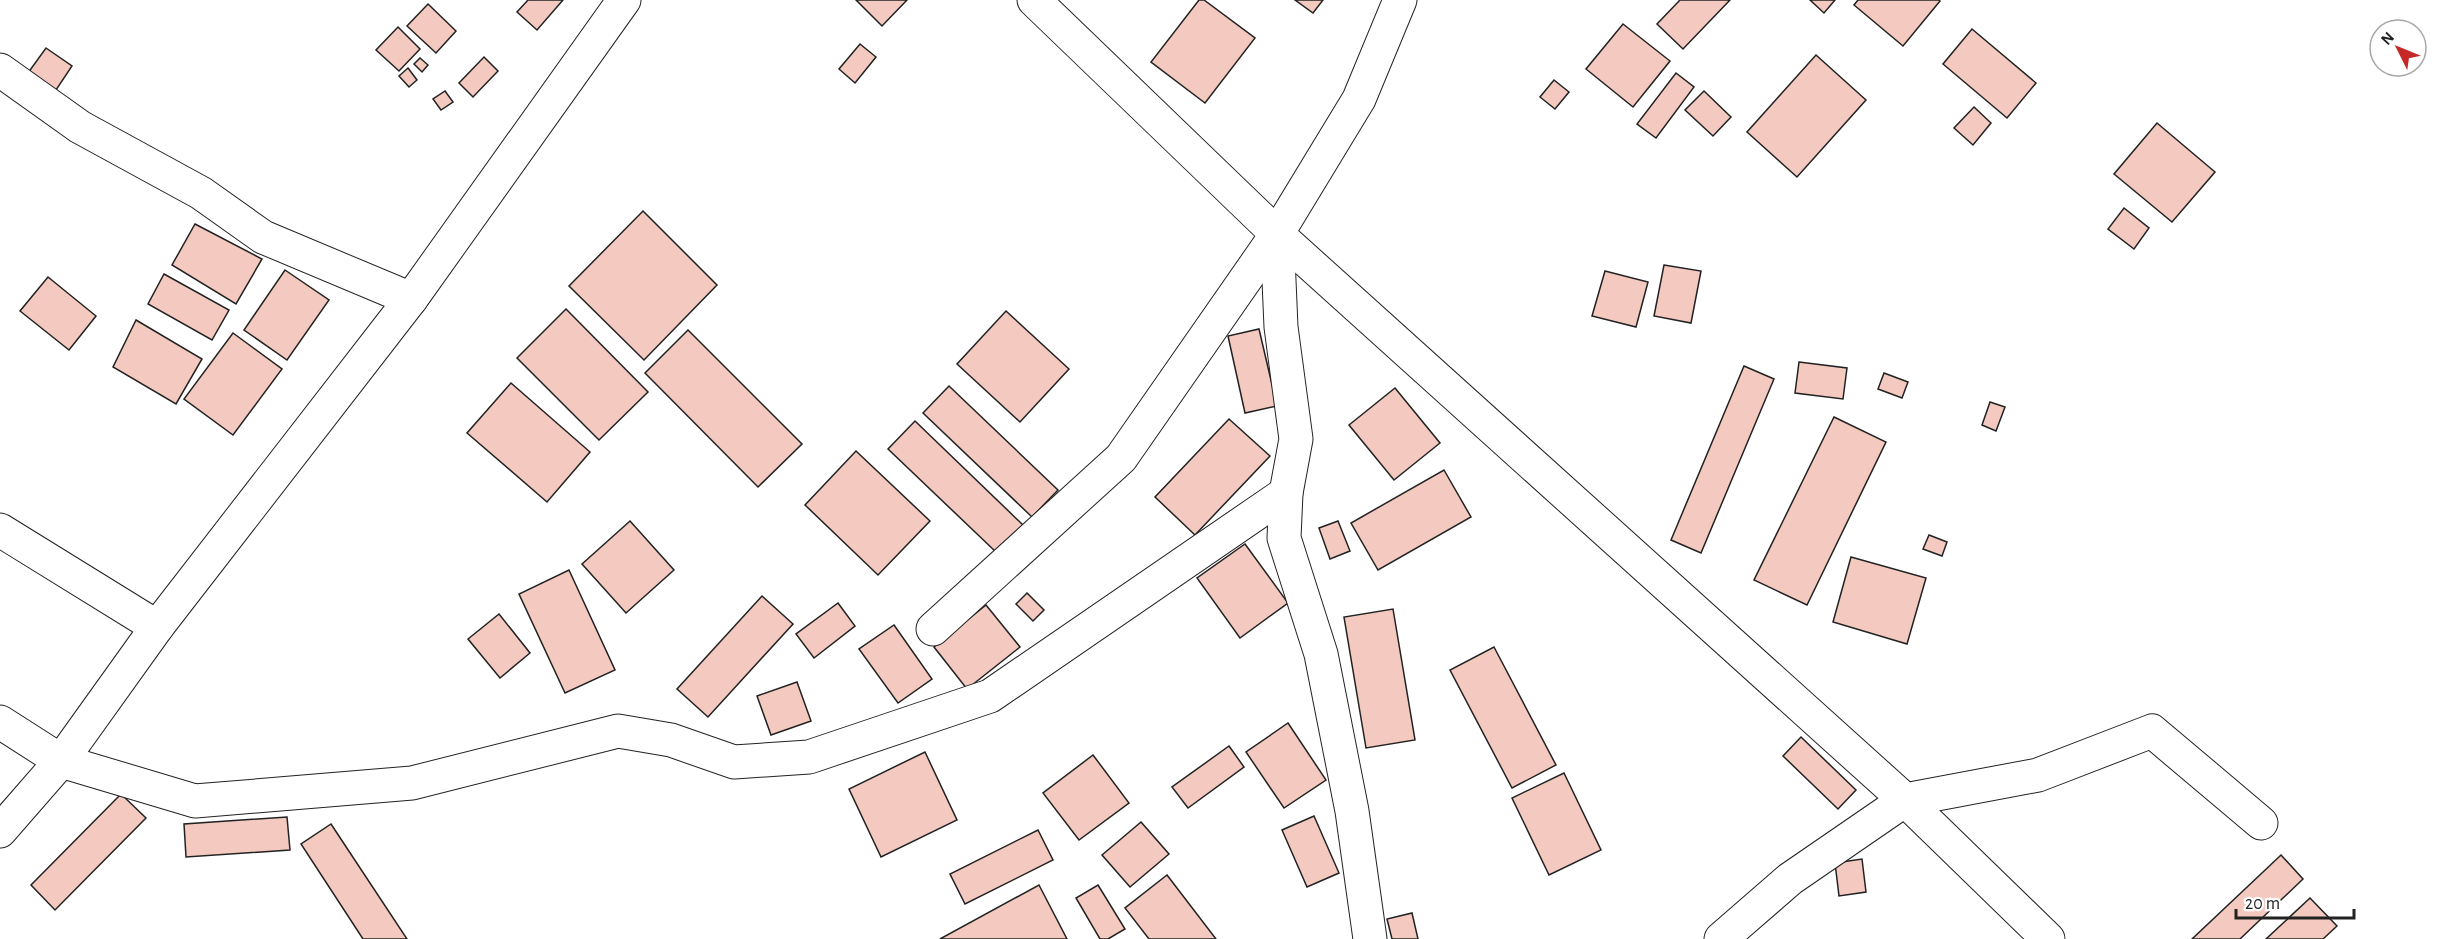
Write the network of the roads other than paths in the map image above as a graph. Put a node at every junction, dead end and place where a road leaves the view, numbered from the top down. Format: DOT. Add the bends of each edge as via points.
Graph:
graph roads {
  1 [pos="624,0"];
  2 [pos="1034,0"];
  3 [pos="1400,0"];
  4 [pos="0,70"];
  5 [pos="1277,234"];
  6 [pos="411,299"];
  7 [pos="1286,493"];
  8 [pos="0,530"];
  9 [pos="157,627"];
  10 [pos="933,629"];
  11 [pos="0,722"];
  12 [pos="61,761"];
  13 [pos="1905,800"];
  14 [pos="2261,823"];
  15 [pos="0,831"];
  16 [pos="1370,939"];
  17 [pos="1721,939"];
  18 [pos="2048,939"];
  1 -- 6 [label="street"];
  2 -- 5 [label="street"];
  3 -- 5 [label="street" via="1359,99"];
  4 -- 6 [label="street" via="80,127 201,193 263,237"];
  5 -- 7 [label="street" via="1281,327 1296,439"];
  5 -- 10 [label="street" via="1121,458"];
  5 -- 13 [label="street"];
  6 -- 9 [label="street"];
  7 -- 12 [label="street" via="990,696 809,757 734,762 670,740 618,731 412,783 195,801"];
  7 -- 16 [label="street" via="1284,538 1321,654 1352,811"];
  8 -- 9 [label="street"];
  9 -- 12 [label="street"];
  11 -- 12 [label="street"];
  12 -- 15 [label="street"];
  13 -- 14 [label="street" via="2038,775 2152,731"];
  13 -- 17 [label="street" via="1790,879"];
  13 -- 18 [label="street"];
}
